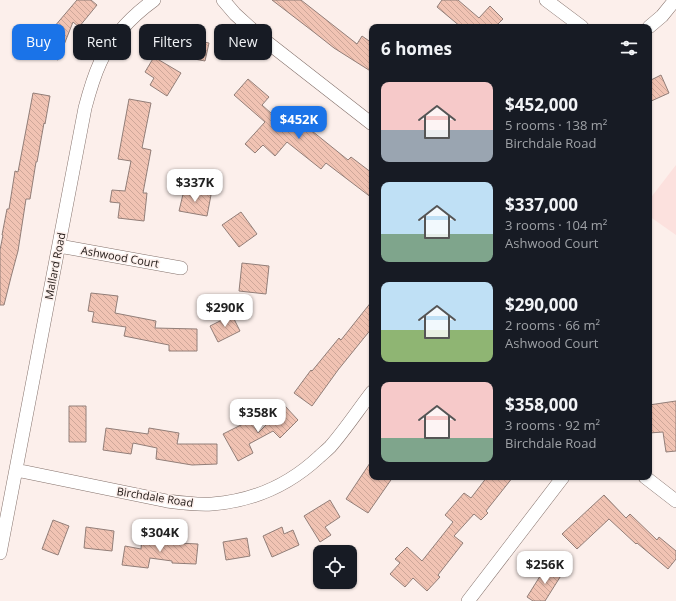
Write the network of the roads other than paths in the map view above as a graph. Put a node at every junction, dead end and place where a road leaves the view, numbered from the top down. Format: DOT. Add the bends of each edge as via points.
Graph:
graph roads {
  1 [pos="154,0"];
  2 [pos="222,0"];
  3 [pos="546,0"];
  4 [pos="675,0"];
  5 [pos="578,24"];
  6 [pos="652,24"];
  7 [pos="369,122"];
  8 [pos="59,246"];
  9 [pos="181,268"];
  10 [pos="369,396"];
  11 [pos="16,470"];
  12 [pos="560,480"];
  13 [pos="649,480"];
  14 [pos="676,501"];
  15 [pos="0,553"];
  16 [pos="468,601"];
  1 -- 8 [label="street, Mallard Road" via="113,40 93,79 85,108"];
  2 -- 7 [label="street" via="258,35"];
  3 -- 5 [label="street"];
  4 -- 6 [label="street"];
  8 -- 9 [label="street, Ashwood Court"];
  8 -- 11 [label="street, Mallard Road"];
  10 -- 11 [label="street, Birchdale Road" via="329,448 296,476 256,496 233,502 196,504 167,501"];
  11 -- 15 [label="street, Mallard Road"];
  12 -- 16 [label="street"];
  13 -- 14 [label="street"];
}
